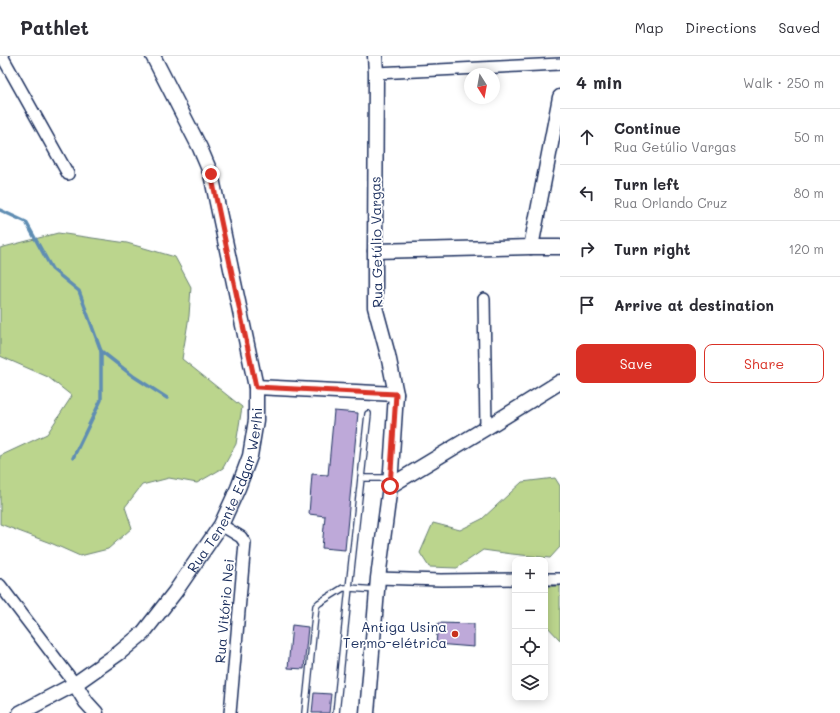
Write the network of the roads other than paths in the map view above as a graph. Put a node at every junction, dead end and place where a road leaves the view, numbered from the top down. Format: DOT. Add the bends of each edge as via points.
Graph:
graph roads {
  1 [pos="2,56"];
  2 [pos="153,56"];
  3 [pos="375,56"];
  4 [pos="560,64"];
  5 [pos="376,73"];
  6 [pos="560,97"];
  7 [pos="68,174"];
  8 [pos="531,247"];
  9 [pos="560,247"];
  10 [pos="375,251"];
  11 [pos="484,299"];
  12 [pos="560,382"];
  13 [pos="256,387"];
  14 [pos="396,394"];
  15 [pos="368,414"];
  16 [pos="486,428"];
  17 [pos="361,478"];
  18 [pos="390,482"];
  19 [pos="221,525"];
  20 [pos="512,579"];
  21 [pos="548,579"];
  22 [pos="560,579"];
  23 [pos="378,584"];
  24 [pos="0,585"];
  25 [pos="349,588"];
  26 [pos="75,684"];
  27 [pos="20,713"];
  28 [pos="96,713"];
  29 [pos="230,713"];
  30 [pos="305,713"];
  31 [pos="336,713"];
  32 [pos="367,713"];
  1 -- 7 [label="street"];
  2 -- 13 [label="street, Rua Tenente Edgar Werlhi" via="211,174"];
  3 -- 5 [label="street, Rua Getúlio Vargas"];
  4 -- 5 [label="street"];
  5 -- 10 [label="street, Rua Getúlio Vargas"];
  6 -- 8 [label="street"];
  8 -- 9 [label="street"];
  8 -- 10 [label="street"];
  10 -- 14 [label="street, Rua Getúlio Vargas" via="375,307"];
  11 -- 16 [label="street"];
  12 -- 16 [label="street"];
  13 -- 14 [label="street"];
  13 -- 19 [label="street, Rua Tenente Edgar Werlhi" via="256,420 250,456"];
  14 -- 18 [label="street, Rua Getúlio Vargas"];
  15 -- 17 [label="lane"];
  16 -- 18 [label="street"];
  17 -- 18 [label="lane"];
  17 -- 25 [label="lane"];
  18 -- 23 [label="street, Rua Getúlio Vargas"];
  19 -- 26 [label="street, Rua Tenente Edgar Werlhi" via="175,592 142,633"];
  19 -- 29 [label="street, Rua Vitório Nei" via="241,537 245,543"];
  20 -- 23 [label="street"];
  21 -- 22 [label="street"];
  23 -- 25 [label="lane"];
  23 -- 32 [label="street, Rua Getúlio Vargas"];
  24 -- 26 [label="street"];
  25 -- 30 [label="lane" via="343,588 316,606"];
  25 -- 31 [label="lane"];
  26 -- 27 [label="street, Rua Tenente Edgar Werlhi"];
  26 -- 28 [label="street"];
}
